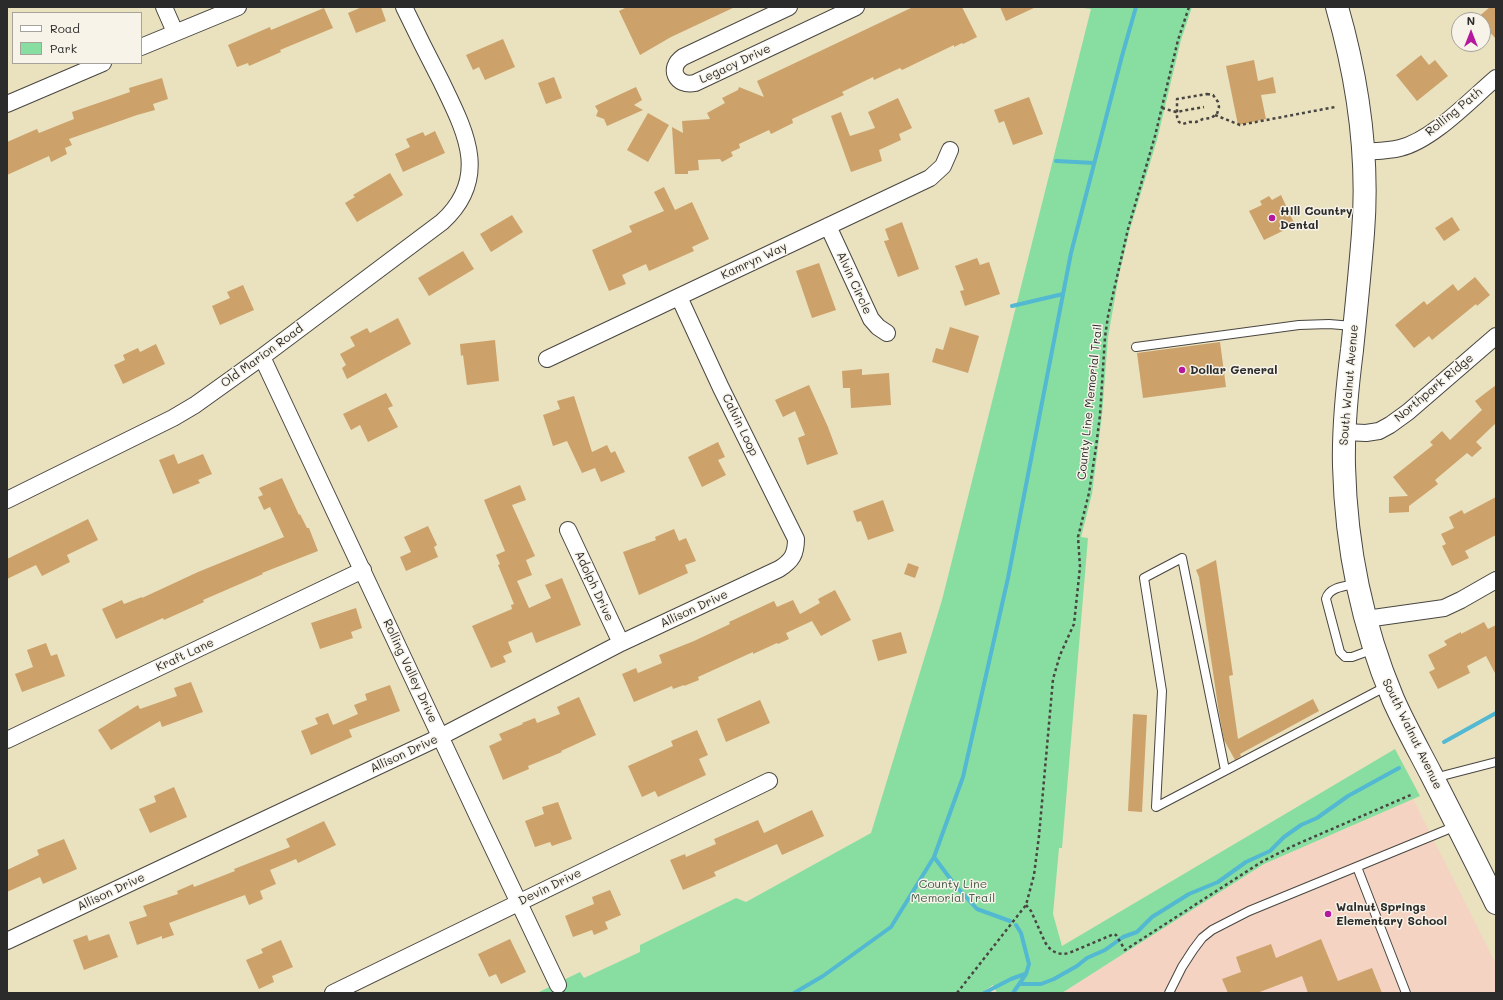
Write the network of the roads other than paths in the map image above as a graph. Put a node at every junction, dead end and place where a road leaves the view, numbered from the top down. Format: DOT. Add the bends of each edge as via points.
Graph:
graph roads {
  1 [pos="164,7"];
  2 [pos="238,7"];
  3 [pos="404,7"];
  4 [pos="789,7"];
  5 [pos="856,7"];
  6 [pos="1336,7"];
  7 [pos="176,32"];
  8 [pos="142,47"];
  9 [pos="101,64"];
  10 [pos="1496,78"];
  11 [pos="7,104"];
  12 [pos="950,150"];
  13 [pos="1363,152"];
  14 [pos="828,226"];
  15 [pos="679,296"];
  16 [pos="1354,326"];
  17 [pos="887,333"];
  18 [pos="1496,336"];
  19 [pos="1136,346"];
  20 [pos="262,357"];
  21 [pos="547,359"];
  22 [pos="1344,432"];
  23 [pos="7,500"];
  24 [pos="568,530"];
  25 [pos="794,555"];
  26 [pos="363,570"];
  27 [pos="1496,580"];
  28 [pos="1357,583"];
  29 [pos="1366,619"];
  30 [pos="621,642"];
  31 [pos="1374,649"];
  32 [pos="1388,686"];
  33 [pos="440,737"];
  34 [pos="7,740"];
  35 [pos="1496,762"];
  36 [pos="1225,770"];
  37 [pos="1433,778"];
  38 [pos="769,781"];
  39 [pos="1457,826"];
  40 [pos="1357,867"];
  41 [pos="1494,896"];
  42 [pos="519,902"];
  43 [pos="7,941"];
  44 [pos="558,985"];
  45 [pos="332,993"];
  46 [pos="1169,993"];
  47 [pos="1406,993"];
  1 -- 7 [label="street"];
  2 -- 7 [label="street"];
  3 -- 20 [label="street, Old Marion Road" via="459,119 470,162 464,193 451,214 442,222"];
  4 -- 5 [label="street, Legacy Drive" via="678,60 675,71 679,81 695,83"];
  6 -- 13 [label="street, South Walnut Avenue" via="1351,63"];
  7 -- 8 [label="street"];
  9 -- 11 [label="street"];
  10 -- 13 [label="street, Rolling Path" via="1422,137 1401,148"];
  12 -- 14 [label="street, Kamryn Way" via="943,166 930,178"];
  13 -- 16 [label="street, South Walnut Avenue" via="1364,222"];
  14 -- 15 [label="street, Kamryn Way"];
  14 -- 17 [label="street, Alvin Circle" via="871,319"];
  15 -- 21 [label="street, Kamryn Way"];
  15 -- 25 [label="street, Calvin Loop" via="721,388 794,534"];
  16 -- 19 [label="lane" via="1299,325"];
  16 -- 22 [label="street, South Walnut Avenue"];
  18 -- 22 [label="street, Northpark Ridge" via="1390,425 1379,431 1366,433"];
  20 -- 23 [label="street, Old Marion Road" via="173,418"];
  20 -- 26 [label="street, Rolling Valley Drive"];
  22 -- 28 [label="street, South Walnut Avenue" via="1346,504"];
  24 -- 30 [label="street, Adolph Drive"];
  25 -- 30 [label="street, Allison Drive" via="792,560 779,569"];
  26 -- 33 [label="street, Rolling Valley Drive"];
  26 -- 34 [label="street, Kraft Lane"];
  27 -- 29 [label="street" via="1444,608"];
  28 -- 29 [label="street, South Walnut Avenue"];
  28 -- 31 [label="lane" via="1332,590 1326,599 1340,652 1345,657 1352,658"];
  29 -- 31 [label="street, South Walnut Avenue"];
  30 -- 33 [label="street, Allison Drive"];
  31 -- 32 [label="street, South Walnut Avenue"];
  32 -- 36 [label="lane"];
  32 -- 37 [label="street, South Walnut Avenue"];
  33 -- 42 [label="street, Rolling Valley Drive"];
  33 -- 43 [label="street, Allison Drive"];
  35 -- 37 [label="lane"];
  36 -- 36 [label="lane" via="1156,806 1162,691 1144,578 1182,558"];
  37 -- 39 [label="street, South Walnut Avenue"];
  38 -- 42 [label="street, Devin Drive"];
  39 -- 40 [label="lane"];
  39 -- 41 [label="street, South Walnut Avenue"];
  40 -- 46 [label="lane" via="1249,911 1212,930 1193,950"];
  40 -- 47 [label="lane"];
  42 -- 44 [label="street, Rolling Valley Drive"];
  42 -- 45 [label="street, Devin Drive"];
}
